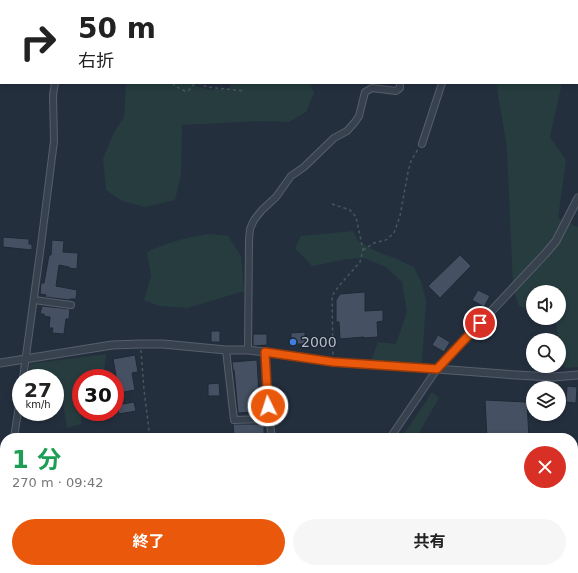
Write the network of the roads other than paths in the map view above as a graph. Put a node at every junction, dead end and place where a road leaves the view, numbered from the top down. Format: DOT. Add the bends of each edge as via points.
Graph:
graph roads {
  1 [pos="55,84"];
  2 [pos="400,84"];
  3 [pos="442,84"];
  4 [pos="422,144"];
  5 [pos="578,198"];
  6 [pos="34,300"];
  7 [pos="71,305"];
  8 [pos="226,350"];
  9 [pos="248,350"];
  10 [pos="265,352"];
  11 [pos="27,358"];
  12 [pos="0,363"];
  13 [pos="25,369"];
  14 [pos="437,369"];
  15 [pos="578,376"];
  16 [pos="269,419"];
  17 [pos="17,421"];
  18 [pos="15,433"];
  19 [pos="271,433"];
  20 [pos="393,433"];
  1 -- 6 [label="street" via="54,141"];
  2 -- 9 [label="street" via="396,91 372,88 365,92 359,116 348,131 334,138 291,176 276,197 254,220 249,240"];
  3 -- 4 [label="street"];
  5 -- 14 [label="street" via="556,241"];
  6 -- 7 [label="street"];
  6 -- 11 [label="street"];
  8 -- 9 [label="street"];
  8 -- 11 [label="street" via="163,344 112,345"];
  8 -- 16 [label="street" via="234,420"];
  9 -- 10 [label="street"];
  10 -- 14 [label="street" via="333,362"];
  10 -- 16 [label="street"];
  11 -- 12 [label="street"];
  11 -- 13 [label="street"];
  14 -- 15 [label="street" via="516,376"];
  14 -- 20 [label="street"];
  16 -- 19 [label="street"];
  17 -- 18 [label="street"];
}
